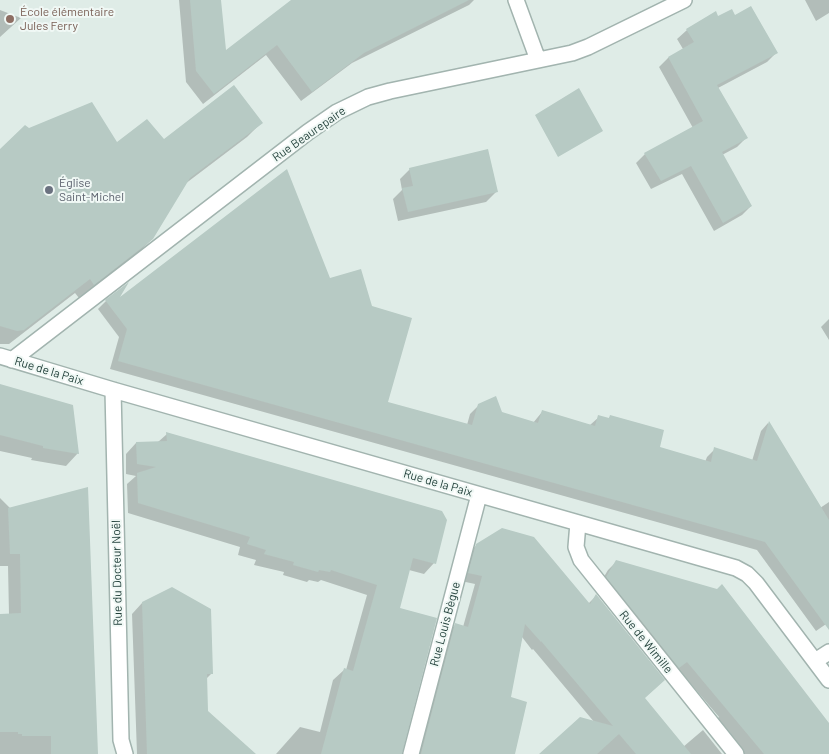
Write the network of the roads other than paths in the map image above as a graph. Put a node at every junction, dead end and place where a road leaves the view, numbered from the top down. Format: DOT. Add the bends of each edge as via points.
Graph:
graph roads {
  1 [pos="516,0"];
  2 [pos="684,0"];
  3 [pos="538,60"];
  4 [pos="6,358"];
  5 [pos="113,390"];
  6 [pos="479,495"];
  7 [pos="578,523"];
  8 [pos="829,652"];
  9 [pos="815,662"];
  10 [pos="829,680"];
  11 [pos="126,754"];
  12 [pos="411,754"];
  13 [pos="736,754"];
  1 -- 3 [label="street"];
  2 -- 3 [label="street, Rue Beaurepaire" via="588,47"];
  3 -- 4 [label="street, Rue Beaurepaire" via="390,90 337,112"];
  4 -- 5 [label="street, Rue de la Paix"];
  5 -- 6 [label="street, Rue de la Paix"];
  5 -- 11 [label="street, Rue du Docteur Noël" via="121,740"];
  6 -- 7 [label="street, Rue de la Paix"];
  6 -- 12 [label="street, Rue Louis Bègue"];
  7 -- 9 [label="street, Rue de la Paix" via="736,568 756,583"];
  7 -- 13 [label="street, Rue de Wimille" via="576,547 581,560"];
  8 -- 9 [label="street"];
  9 -- 10 [label="street, Rue de la Paix"];
}
